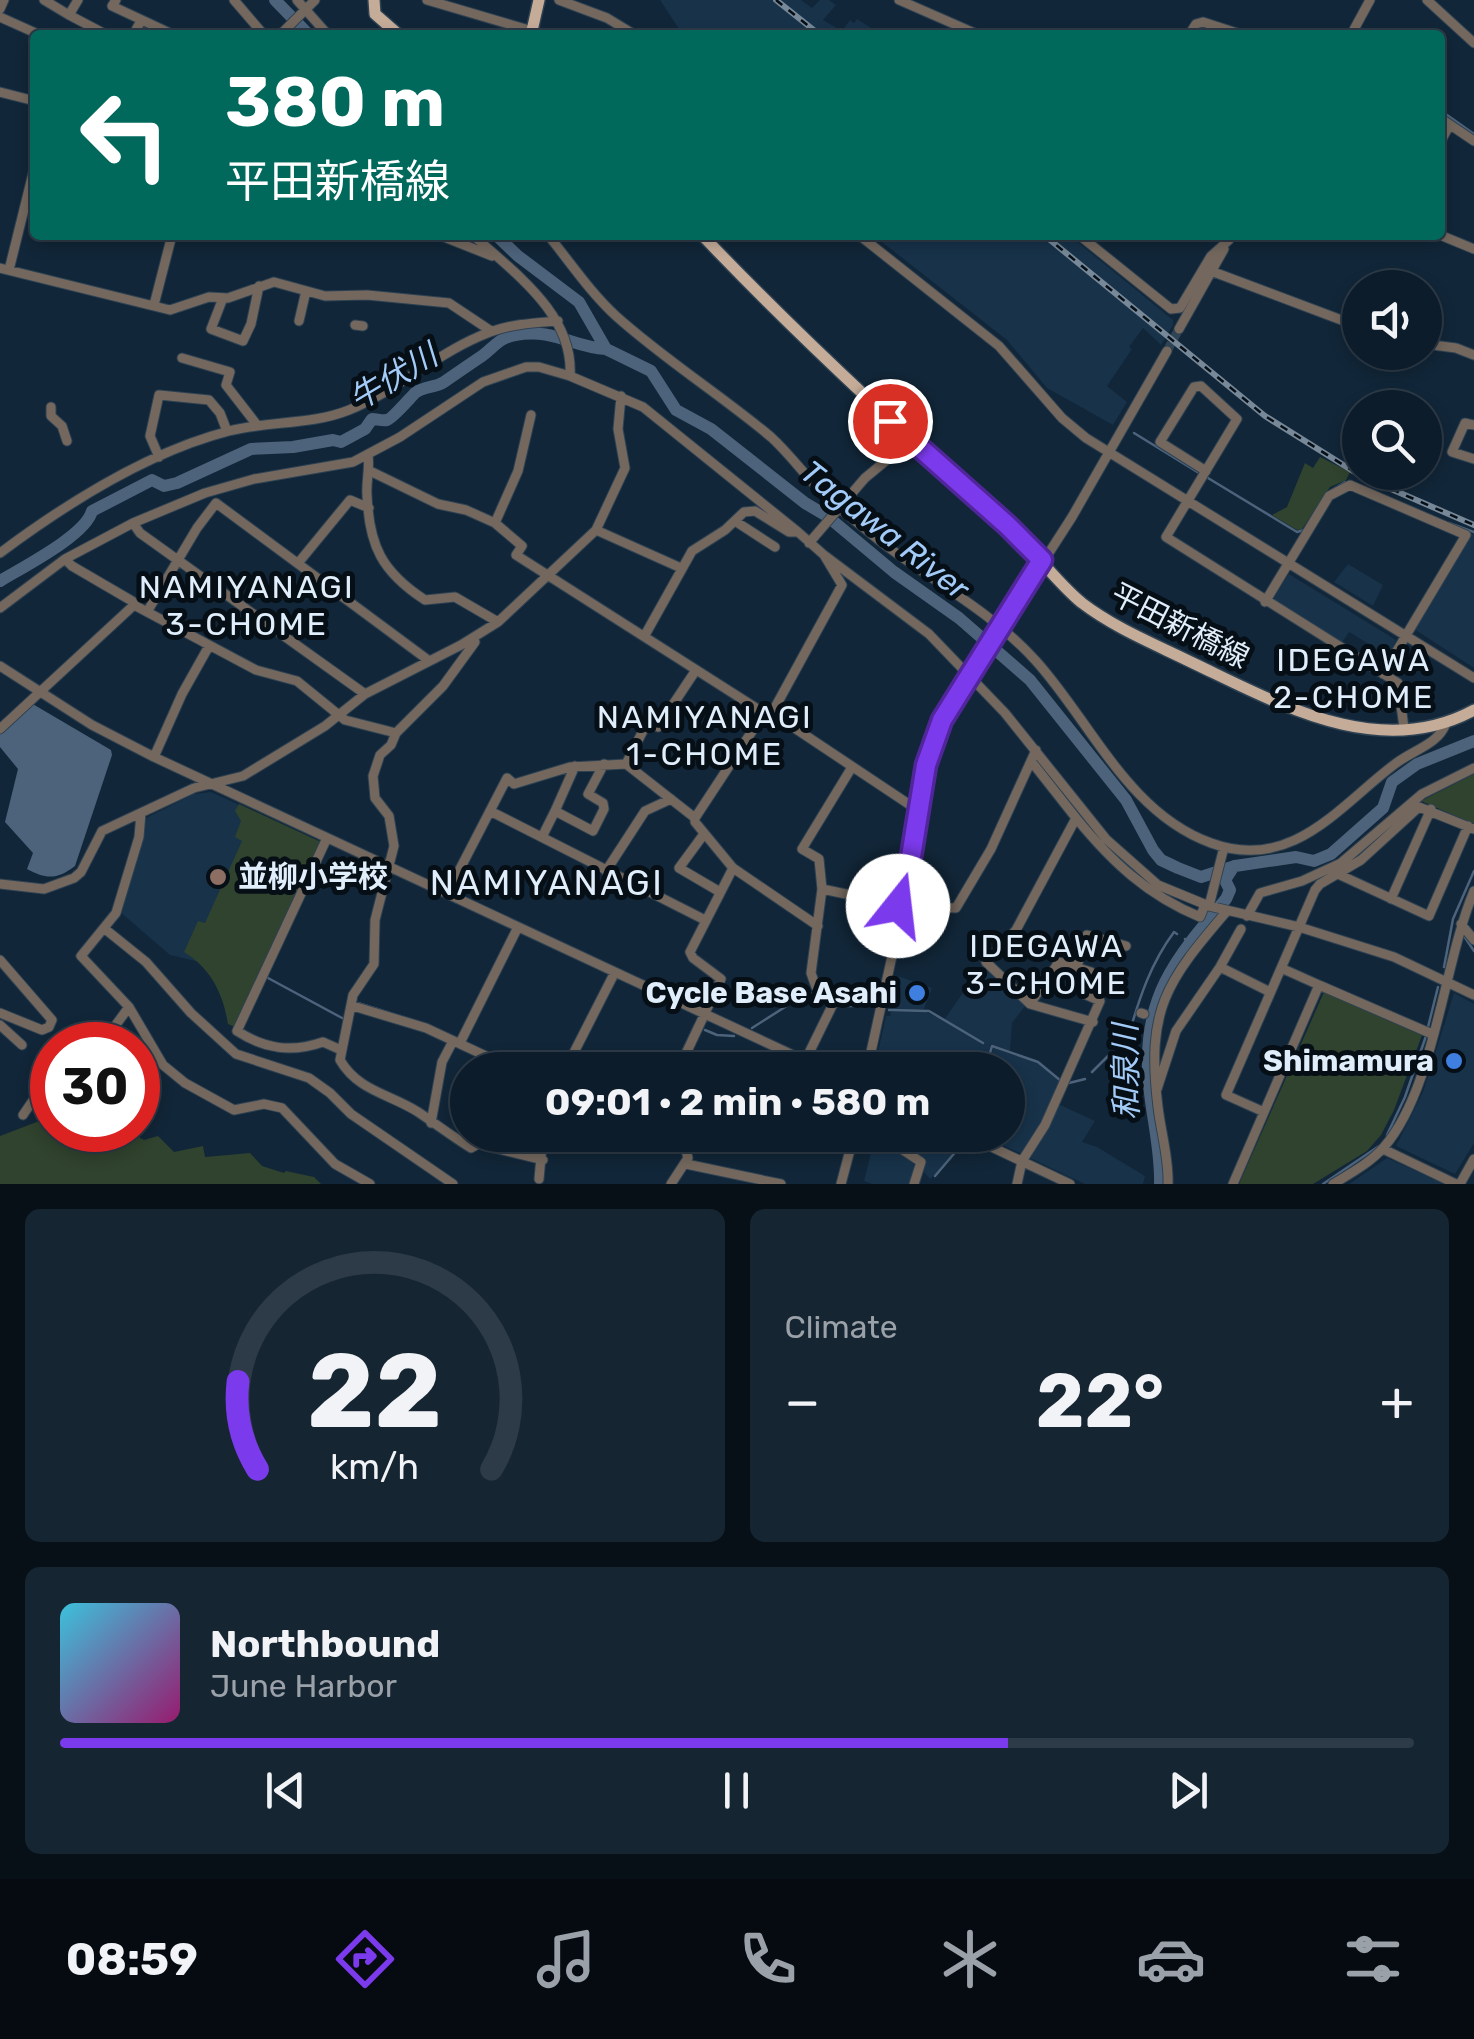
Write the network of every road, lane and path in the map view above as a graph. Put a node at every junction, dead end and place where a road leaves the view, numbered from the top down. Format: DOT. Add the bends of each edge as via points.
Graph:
graph roads {
  1 [pos="4,0"];
  2 [pos="44,0"];
  3 [pos="78,0"];
  4 [pos="116,0"];
  5 [pos="234,0"];
  6 [pos="297,0"];
  7 [pos="316,0"];
  8 [pos="374,0"];
  9 [pos="539,0"];
  10 [pos="559,0"];
  11 [pos="899,0"];
  12 [pos="1370,0"];
  13 [pos="1427,0"];
  14 [pos="432,1"];
  15 [pos="0,9"];
  16 [pos="305,11"];
  17 [pos="70,15"];
  18 [pos="0,17"];
  19 [pos="141,21"];
  20 [pos="30,30"];
  21 [pos="98,30"];
  22 [pos="135,30"];
  23 [pos="162,30"];
  24 [pos="260,30"];
  25 [pos="285,30"];
  26 [pos="323,30"];
  27 [pos="393,30"];
  28 [pos="522,30"];
  29 [pos="532,30"];
  30 [pos="627,30"];
  31 [pos="967,30"];
  32 [pos="1192,30"];
  33 [pos="1227,30"];
  34 [pos="1354,30"];
  35 [pos="1474,43"];
  36 [pos="0,92"];
  37 [pos="30,100"];
  38 [pos="1445,122"];
  39 [pos="1449,126"];
  40 [pos="1445,134"];
  41 [pos="1474,141"];
  42 [pos="30,183"];
  43 [pos="1445,236"];
  44 [pos="171,240"];
  45 [pos="452,240"];
  46 [pos="478,240"];
  47 [pos="552,240"];
  48 [pos="709,240"];
  49 [pos="865,240"];
  50 [pos="1085,240"];
  51 [pos="1224,240"];
  52 [pos="1226,240"];
  53 [pos="1474,250"];
  54 [pos="496,257"];
  55 [pos="4,269"];
  56 [pos="1211,271"];
  57 [pos="259,286"];
  58 [pos="306,291"];
  59 [pos="222,298"];
  60 [pos="154,305"];
  61 [pos="1342,320"];
  62 [pos="299,321"];
  63 [pos="560,325"];
  64 [pos="1179,329"];
  65 [pos="492,332"];
  66 [pos="1442,346"];
  67 [pos="1167,351"];
  68 [pos="1474,355"];
  69 [pos="182,358"];
  70 [pos="570,375"];
  71 [pos="621,396"];
  72 [pos="51,406"];
  73 [pos="42,414"];
  74 [pos="530,415"];
  75 [pos="257,424"];
  76 [pos="1474,425"];
  77 [pos="226,431"];
  78 [pos="911,440"];
  79 [pos="1109,454"];
  80 [pos="368,455"];
  81 [pos="159,456"];
  82 [pos="1474,459"];
  83 [pos="370,470"];
  84 [pos="1206,471"];
  85 [pos="1188,502"];
  86 [pos="839,507"];
  87 [pos="368,508"];
  88 [pos="735,522"];
  89 [pos="133,523"];
  90 [pos="496,523"];
  91 [pos="596,530"];
  92 [pos="798,532"];
  93 [pos="810,541"];
  94 [pos="2,547"];
  95 [pos="775,547"];
  96 [pos="824,555"];
  97 [pos="178,558"];
  98 [pos="65,559"];
  99 [pos="1042,560"];
  100 [pos="298,562"];
  101 [pos="1289,564"];
  102 [pos="681,568"];
  103 [pos="548,577"];
  104 [pos="1265,602"];
  105 [pos="134,605"];
  106 [pos="0,608"];
  107 [pos="147,612"];
  108 [pos="498,622"];
  109 [pos="1000,626"];
  110 [pos="484,633"];
  111 [pos="645,635"];
  112 [pos="1406,636"];
  113 [pos="209,646"];
  114 [pos="428,660"];
  115 [pos="0,667"];
  116 [pos="696,670"];
  117 [pos="970,673"];
  118 [pos="1384,674"];
  119 [pos="1474,678"];
  120 [pos="42,693"];
  121 [pos="365,694"];
  122 [pos="1474,710"];
  123 [pos="768,713"];
  124 [pos="339,714"];
  125 [pos="1446,722"];
  126 [pos="1404,728"];
  127 [pos="0,729"];
  128 [pos="396,734"];
  129 [pos="1036,750"];
  130 [pos="154,757"];
  131 [pos="1031,760"];
  132 [pos="604,764"];
  133 [pos="626,764"];
  134 [pos="575,766"];
  135 [pos="852,767"];
  136 [pos="1474,768"];
  137 [pos="212,785"];
  138 [pos="671,799"];
  139 [pos="1431,809"];
  140 [pos="919,810"];
  141 [pos="490,811"];
  142 [pos="554,811"];
  143 [pos="141,813"];
  144 [pos="695,818"];
  145 [pos="1076,818"];
  146 [pos="1471,827"];
  147 [pos="704,834"];
  148 [pos="542,837"];
  149 [pos="327,838"];
  150 [pos="1224,848"];
  151 [pos="389,866"];
  152 [pos="732,868"];
  153 [pos="606,870"];
  154 [pos="1340,875"];
  155 [pos="0,884"];
  156 [pos="822,889"];
  157 [pos="1474,891"];
  158 [pos="720,892"];
  159 [pos="446,894"];
  160 [pos="1392,898"];
  161 [pos="903,906"];
  162 [pos="1216,908"];
  163 [pos="1247,916"];
  164 [pos="705,920"];
  165 [pos="518,926"];
  166 [pos="818,926"];
  167 [pos="1299,927"];
  168 [pos="1460,928"];
  169 [pos="105,929"];
  170 [pos="1241,936"];
  171 [pos="1474,940"];
  172 [pos="1126,946"];
  173 [pos="0,960"];
  174 [pos="1077,966"];
  175 [pos="1220,967"];
  176 [pos="1281,968"];
  177 [pos="616,972"];
  178 [pos="1447,980"];
  179 [pos="1320,986"];
  180 [pos="1270,992"];
  181 [pos="1474,995"];
  182 [pos="1030,1004"];
  183 [pos="353,1006"];
  184 [pos="129,1007"];
  185 [pos="0,1013"];
  186 [pos="706,1015"];
  187 [pos="118,1022"];
  188 [pos="1092,1022"];
  189 [pos="0,1025"];
  190 [pos="1432,1034"];
  191 [pos="456,1042"];
  192 [pos="22,1045"];
  193 [pos="342,1050"];
  194 [pos="477,1052"];
  195 [pos="574,1052"];
  196 [pos="687,1052"];
  197 [pos="786,1052"];
  198 [pos="809,1052"];
  199 [pos="871,1052"];
  200 [pos="1157,1090"];
  201 [pos="30,1105"];
  202 [pos="1264,1112"];
  203 [pos="23,1116"];
  204 [pos="431,1123"];
  205 [pos="450,1135"];
  206 [pos="1382,1149"];
  207 [pos="509,1152"];
  208 [pos="543,1152"];
  209 [pos="687,1152"];
  210 [pos="850,1152"];
  211 [pos="906,1152"];
  212 [pos="1003,1152"];
  213 [pos="1474,1159"];
  214 [pos="543,1160"];
  215 [pos="1022,1161"];
  216 [pos="686,1164"];
  217 [pos="539,1179"];
  218 [pos="370,1184"];
  219 [pos="453,1184"];
  220 [pos="671,1184"];
  221 [pos="781,1184"];
  222 [pos="842,1184"];
  223 [pos="914,1184"];
  224 [pos="1017,1184"];
  225 [pos="1070,1184"];
  226 [pos="1168,1184"];
  227 [pos="1233,1184"];
  228 [pos="1334,1184"];
  229 [pos="1458,1184"];
  1 -- 15 [label="street"];
  2 -- 17 [label="street"];
  3 -- 17 [label="street"];
  4 -- 19 [label="street" via="112,6"];
  5 -- 24 [label="street"];
  6 -- 16 [label="street"];
  7 -- 16 [label="street"];
  8 -- 27 [label="main road" via="375,14"];
  9 -- 29 [label="main road"];
  10 -- 30 [label="street"];
  11 -- 31 [label="street"];
  12 -- 34 [label="street"];
  13 -- 35 [label="street"];
  14 -- 28 [label="street"];
  16 -- 25 [label="street"];
  16 -- 26 [label="street"];
  17 -- 21 [label="street"];
  18 -- 20 [label="street"];
  19 -- 22 [label="street"];
  19 -- 23 [label="street"];
  32 -- 33 [label="street" via="1202,22"];
  36 -- 37 [label="street"];
  38 -- 39 [label="street"];
  39 -- 40 [label="street"];
  39 -- 41 [label="street"];
  42 -- 55 [label="street"];
  43 -- 53 [label="street"];
  44 -- 60 [label="street"];
  45 -- 54 [label="street"];
  46 -- 54 [label="street"];
  47 -- 86 [label="street" via="613,313 770,436"];
  48 -- 78 [label="main road, 平田新橋線"];
  49 -- 79 [label="street" via="999,346 1062,418"];
  50 -- 51 [label="street" via="1171,309 1180,308"];
  52 -- 56 [label="street"];
  54 -- 63 [label="street"];
  55 -- 60 [label="street"];
  56 -- 61 [label="street"];
  56 -- 64 [label="street"];
  57 -- 58 [label="street" via="274,282"];
  57 -- 59 [label="street"];
  57 -- 59 [label="street" via="243,341 211,329"];
  58 -- 62 [label="street"];
  58 -- 65 [label="street" via="448,303"];
  59 -- 60 [label="street" via="170,310"];
  63 -- 65 [label="street" via="519,324"];
  63 -- 70 [label="street"];
  65 -- 75 [label="street" via="355,408 332,417"];
  66 -- 68 [label="street"];
  67 -- 79 [label="street"];
  69 -- 75 [label="street" via="230,372 226,385"];
  70 -- 71 [label="street"];
  70 -- 80 [label="street" via="539,367 513,370"];
  71 -- 91 [label="street" via="618,429 626,468"];
  71 -- 92 [label="street" via="653,413"];
  72 -- 73 [label="street" via="50,416 66,439"];
  74 -- 90 [label="street" via="518,471"];
  75 -- 77 [label="street"];
  76 -- 82 [label="street" via="1464,422 1452,452"];
  77 -- 81 [label="street"];
  77 -- 81 [label="street" via="209,400 160,395 150,436"];
  78 -- 86 [label="street"];
  78 -- 99 [label="main road, 平田新橋線"];
  79 -- 85 [label="street"];
  79 -- 99 [label="street"];
  80 -- 83 [label="street"];
  80 -- 89 [label="street" via="254,478"];
  81 -- 94 [label="street"];
  83 -- 87 [label="street"];
  83 -- 90 [label="street"];
  84 -- 84 [label="street" via="1237,419 1201,386 1194,387 1160,442"];
  84 -- 85 [label="street"];
  85 -- 101 [label="street"];
  85 -- 104 [label="street" via="1166,538"];
  86 -- 93 [label="street"];
  86 -- 109 [label="street"];
  87 -- 100 [label="street" via="350,500"];
  87 -- 108 [label="street" via="380,561 393,576 425,600 456,597"];
  88 -- 92 [label="street" via="749,510"];
  88 -- 95 [label="street"];
  88 -- 102 [label="street" via="692,551"];
  89 -- 97 [label="street"];
  89 -- 98 [label="street"];
  90 -- 103 [label="street" via="522,546 516,555"];
  91 -- 102 [label="street"];
  91 -- 103 [label="street"];
  92 -- 93 [label="street"];
  93 -- 96 [label="street"];
  96 -- 117 [label="street"];
  96 -- 123 [label="street" via="842,585"];
  97 -- 100 [label="street" via="216,503"];
  97 -- 107 [label="street"];
  97 -- 121 [label="street"];
  98 -- 105 [label="street"];
  98 -- 106 [label="street"];
  99 -- 109 [label="street"];
  99 -- 126 [label="main road, 平田新橋線" via="1110,622 1264,697 1344,726"];
  100 -- 114 [label="street"];
  101 -- 104 [label="street"];
  101 -- 112 [label="street"];
  101 -- 112 [label="street" via="1330,496 1350,485 1466,535"];
  102 -- 111 [label="street"];
  103 -- 108 [label="street"];
  103 -- 111 [label="street"];
  104 -- 118 [label="street"];
  105 -- 107 [label="street"];
  105 -- 120 [label="street"];
  107 -- 113 [label="street"];
  108 -- 110 [label="street"];
  109 -- 117 [label="street"];
  109 -- 150 [label="street" via="1066,696 1143,798"];
  110 -- 114 [label="street"];
  110 -- 128 [label="street"];
  111 -- 116 [label="street"];
  112 -- 118 [label="street"];
  112 -- 119 [label="street"];
  113 -- 124 [label="street" via="297,681"];
  113 -- 130 [label="street"];
  114 -- 121 [label="street"];
  115 -- 120 [label="street"];
  116 -- 123 [label="street"];
  116 -- 133 [label="street" via="658,727 648,721"];
  117 -- 129 [label="street"];
  117 -- 140 [label="street" via="933,742"];
  118 -- 126 [label="street" via="1398,683"];
  120 -- 127 [label="street"];
  120 -- 130 [label="street"];
  121 -- 124 [label="street"];
  122 -- 125 [label="main road, 平田新橋線"];
  123 -- 135 [label="street"];
  123 -- 144 [label="street"];
  124 -- 128 [label="street"];
  124 -- 137 [label="street" via="243,776"];
  125 -- 126 [label="main road, 平田新橋線"];
  125 -- 150 [label="street" via="1440,737 1391,766 1309,833 1279,845"];
  128 -- 151 [label="street" via="373,776 375,798 395,839"];
  129 -- 131 [label="street"];
  129 -- 162 [label="street" via="1122,857 1158,885"];
  130 -- 137 [label="street"];
  131 -- 145 [label="street"];
  131 -- 161 [label="street" via="956,908"];
  132 -- 133 [label="street"];
  132 -- 134 [label="street"];
  132 -- 142 [label="street" via="588,794 603,802 594,831"];
  133 -- 138 [label="street"];
  134 -- 141 [label="street" via="526,782 507,778"];
  134 -- 142 [label="street"];
  135 -- 140 [label="street"];
  135 -- 156 [label="street" via="802,849 819,858"];
  136 -- 163 [label="street" via="1422,794 1341,863 1260,893"];
  137 -- 143 [label="street"];
  137 -- 149 [label="street"];
  138 -- 144 [label="street"];
  138 -- 153 [label="street" via="645,811"];
  139 -- 146 [label="street"];
  139 -- 154 [label="street" via="1419,807"];
  139 -- 160 [label="street"];
  140 -- 161 [label="street"];
  141 -- 148 [label="street"];
  141 -- 159 [label="street"];
  142 -- 148 [label="street"];
  143 -- 155 [label="street" via="102,831 74,878 44,889"];
  143 -- 169 [label="street" via="126,882"];
  144 -- 147 [label="street"];
  145 -- 162 [label="street" via="1112,861 1154,894 1200,917"];
  145 -- 182 [label="street" via="1016,930 986,962"];
  146 -- 160 [label="street" via="1429,916"];
  147 -- 152 [label="street"];
  147 -- 158 [label="street" via="679,868"];
  148 -- 153 [label="street"];
  149 -- 151 [label="street"];
  149 -- 193 [label="street" via="237,1032 284,1049 323,1042"];
  150 -- 162 [label="street" via="1213,892"];
  151 -- 159 [label="street"];
  151 -- 183 [label="street" via="374,920 374,964"];
  152 -- 158 [label="street"];
  152 -- 166 [label="street"];
  153 -- 164 [label="street"];
  154 -- 160 [label="street"];
  154 -- 167 [label="street" via="1315,890"];
  156 -- 161 [label="street"];
  156 -- 166 [label="street"];
  157 -- 168 [label="street"];
  158 -- 164 [label="street"];
  159 -- 165 [label="street"];
  161 -- 199 [label="street"];
  162 -- 163 [label="street"];
  162 -- 200 [label="street" via="1163,1002"];
  163 -- 167 [label="street"];
  164 -- 186 [label="street" via="690,952 721,979"];
  165 -- 177 [label="street"];
  165 -- 191 [label="street"];
  166 -- 198 [label="street" via="811,974 834,1002"];
  167 -- 176 [label="street"];
  167 -- 178 [label="street"];
  168 -- 171 [label="street"];
  168 -- 178 [label="street"];
  169 -- 184 [label="street" via="81,956"];
  169 -- 219 [label="street" via="236,1054 309,1078"];
  170 -- 175 [label="street"];
  172 -- 174 [label="street" via="1087,935"];
  173 -- 185 [label="street" via="52,1020 42,1030"];
  174 -- 182 [label="street" via="1059,962"];
  174 -- 188 [label="street" via="1090,972 1084,994 1102,998"];
  175 -- 180 [label="street"];
  175 -- 200 [label="street" via="1176,1030"];
  176 -- 179 [label="street"];
  176 -- 180 [label="street"];
  177 -- 186 [label="street"];
  177 -- 195 [label="street"];
  178 -- 181 [label="street"];
  178 -- 190 [label="street"];
  179 -- 190 [label="street"];
  179 -- 202 [label="street"];
  180 -- 202 [label="street" via="1226,1095"];
  182 -- 188 [label="street"];
  183 -- 191 [label="street"];
  183 -- 193 [label="street"];
  184 -- 187 [label="street"];
  184 -- 218 [label="street" via="163,1065 184,1082 234,1110 282,1108 336,1164"];
  186 -- 196 [label="street"];
  186 -- 197 [label="street"];
  188 -- 215 [label="street"];
  189 -- 192 [label="street"];
  190 -- 206 [label="street" via="1416,1087"];
  191 -- 194 [label="street"];
  191 -- 204 [label="street" via="442,1062"];
  193 -- 204 [label="street" via="340,1060 362,1085"];
  200 -- 226 [label="street"];
  201 -- 203 [label="street"];
  202 -- 227 [label="street"];
  204 -- 205 [label="street"];
  206 -- 228 [label="street"];
  206 -- 229 [label="street"];
  207 -- 214 [label="street"];
  208 -- 214 [label="street"];
  209 -- 216 [label="street"];
  210 -- 222 [label="street"];
  211 -- 223 [label="street" via="922,1162"];
  212 -- 215 [label="street"];
  213 -- 229 [label="street"];
  214 -- 217 [label="street"];
  215 -- 224 [label="street"];
  215 -- 225 [label="street"];
  216 -- 220 [label="street"];
  216 -- 221 [label="street"];
}
